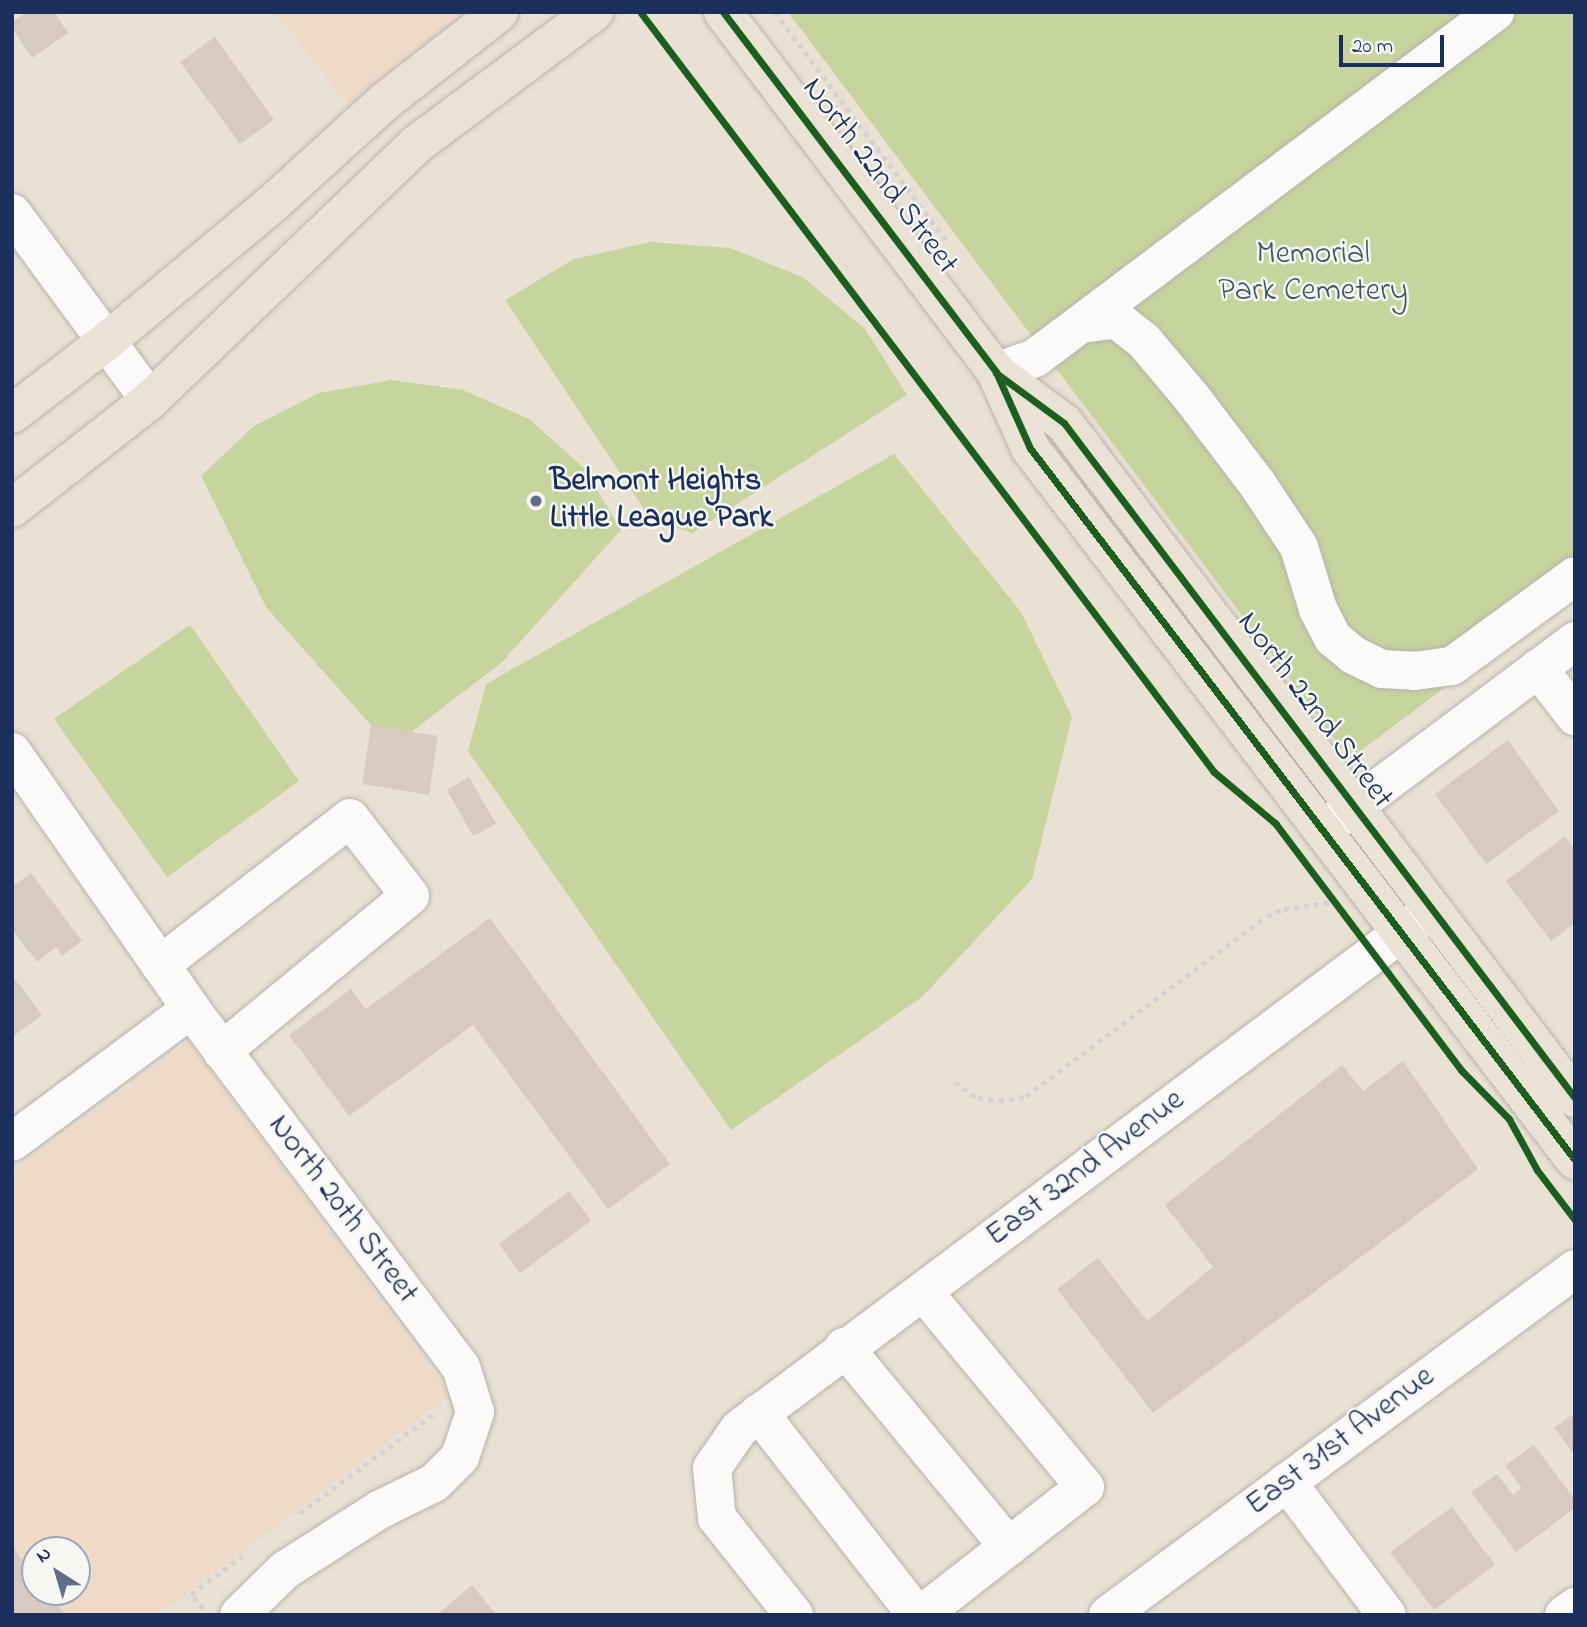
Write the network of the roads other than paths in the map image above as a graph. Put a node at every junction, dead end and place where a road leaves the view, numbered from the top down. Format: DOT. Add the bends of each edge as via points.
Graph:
graph roads {
  1 [pos="499,12"];
  2 [pos="594,12"];
  3 [pos="723,12"];
  4 [pos="1495,12"];
  5 [pos="12,213"];
  6 [pos="1082,324"];
  7 [pos="107,341"];
  8 [pos="996,372"];
  9 [pos="150,400"];
  10 [pos="12,414"];
  11 [pos="12,508"];
  12 [pos="1575,576"];
  13 [pos="1575,640"];
  14 [pos="1538,668"];
  15 [pos="1575,716"];
  16 [pos="12,752"];
  17 [pos="1356,807"];
  18 [pos="1323,829"];
  19 [pos="1433,909"];
  20 [pos="1387,942"];
  21 [pos="160,965"];
  22 [pos="191,1009"];
  23 [pos="222,1051"];
  24 [pos="1575,1098"];
  25 [pos="12,1142"];
  26 [pos="1575,1160"];
  27 [pos="1575,1269"];
  28 [pos="923,1291"];
  29 [pos="844,1348"];
  30 [pos="749,1421"];
  31 [pos="1287,1482"];
  32 [pos="1009,1547"];
  33 [pos="1575,1607"];
  34 [pos="239,1615"];
  35 [pos="794,1615"];
  36 [pos="919,1615"];
  37 [pos="1108,1615"];
  38 [pos="1387,1615"];
  39 [pos="1564,1615"];
  1 -- 7 [label="main road" via="384,102 272,204"];
  2 -- 9 [label="main road" via="417,144"];
  3 -- 8 [label="main road, North 22nd Street"];
  4 -- 6 [label="street"];
  5 -- 7 [label="street"];
  6 -- 8 [label="street" via="1035,358"];
  6 -- 12 [label="street" via="1116,319 1144,341 1192,398 1299,547 1318,609 1333,638 1353,655 1382,669 1452,666"];
  7 -- 9 [label="street"];
  7 -- 10 [label="main road"];
  8 -- 17 [label="main road, North 22nd Street" via="1064,423"];
  8 -- 18 [label="main road, North 22nd Street" via="1030,448"];
  9 -- 11 [label="main road"];
  13 -- 14 [label="street"];
  14 -- 15 [label="street"];
  14 -- 17 [label="street"];
  16 -- 21 [label="street, North 20th Street"];
  17 -- 18 [label="street"];
  17 -- 19 [label="main road, North 22nd Street"];
  18 -- 20 [label="main road, North 22nd Street"];
  19 -- 20 [label="street, East 32nd Avenue"];
  19 -- 24 [label="main road, North 22nd Street"];
  20 -- 26 [label="main road, North 22nd Street"];
  20 -- 28 [label="street, East 32nd Avenue"];
  21 -- 22 [label="street, North 20th Street"];
  21 -- 23 [label="street" via="350,818 410,896"];
  22 -- 23 [label="street, North 20th Street"];
  22 -- 25 [label="street"];
  23 -- 34 [label="street, North 20th Street" via="461,1367 475,1412 460,1457 434,1483 379,1510 285,1570"];
  27 -- 31 [label="street, East 31st Avenue"];
  28 -- 29 [label="street, East 32nd Avenue"];
  28 -- 32 [label="street" via="1086,1487"];
  29 -- 30 [label="street, East 32nd Avenue"];
  29 -- 32 [label="street"];
  30 -- 35 [label="street" via="712,1468 717,1518"];
  30 -- 36 [label="street"];
  31 -- 37 [label="street, East 31st Avenue"];
  31 -- 38 [label="street"];
  32 -- 36 [label="street"];
  33 -- 39 [label="street"];
}
